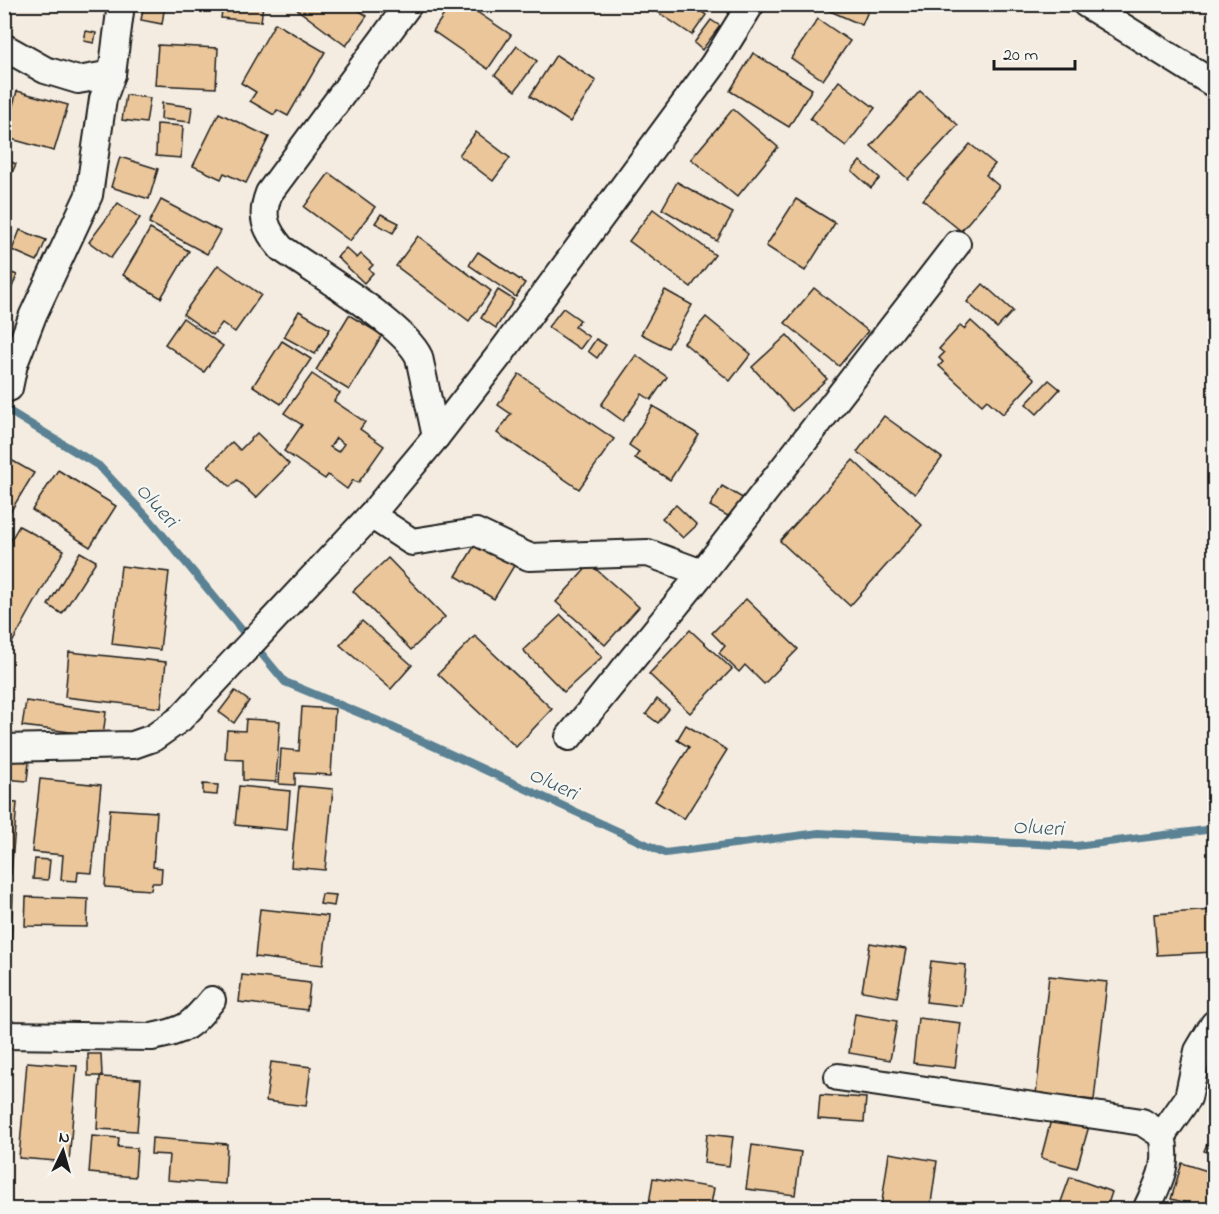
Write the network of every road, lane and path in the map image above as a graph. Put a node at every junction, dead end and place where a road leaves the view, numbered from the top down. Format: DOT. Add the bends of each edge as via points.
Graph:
graph roads {
  1 [pos="121,4"];
  2 [pos="409,4"];
  3 [pos="751,4"];
  4 [pos="1086,4"];
  5 [pos="4,47"];
  6 [pos="111,74"];
  7 [pos="1215,84"];
  8 [pos="957,244"];
  9 [pos="9,388"];
  10 [pos="436,436"];
  11 [pos="371,515"];
  12 [pos="702,573"];
  13 [pos="569,737"];
  14 [pos="4,748"];
  15 [pos="212,1000"];
  16 [pos="1215,1024"];
  17 [pos="4,1035"];
  18 [pos="838,1077"];
  19 [pos="1162,1135"];
  20 [pos="1146,1209"];
  1 -- 6 [label="street"];
  2 -- 10 [label="street" via="268,193 263,214 267,231 281,248 397,329 414,346"];
  3 -- 10 [label="street" via="713,65"];
  4 -- 7 [label="street"];
  5 -- 6 [label="street" via="45,70 78,81"];
  6 -- 9 [label="street" via="103,99 89,195 33,315"];
  8 -- 12 [label="street"];
  10 -- 11 [label="street"];
  11 -- 12 [label="street" via="412,542 476,532 529,557 648,553"];
  11 -- 14 [label="street" via="180,719 153,738 133,745"];
  12 -- 13 [label="street"];
  15 -- 17 [label="street" via="193,1024 152,1037"];
  16 -- 19 [label="street" via="1198,1051 1188,1098"];
  18 -- 19 [label="street" via="1142,1122"];
  19 -- 20 [label="street" via="1166,1155"];
}
